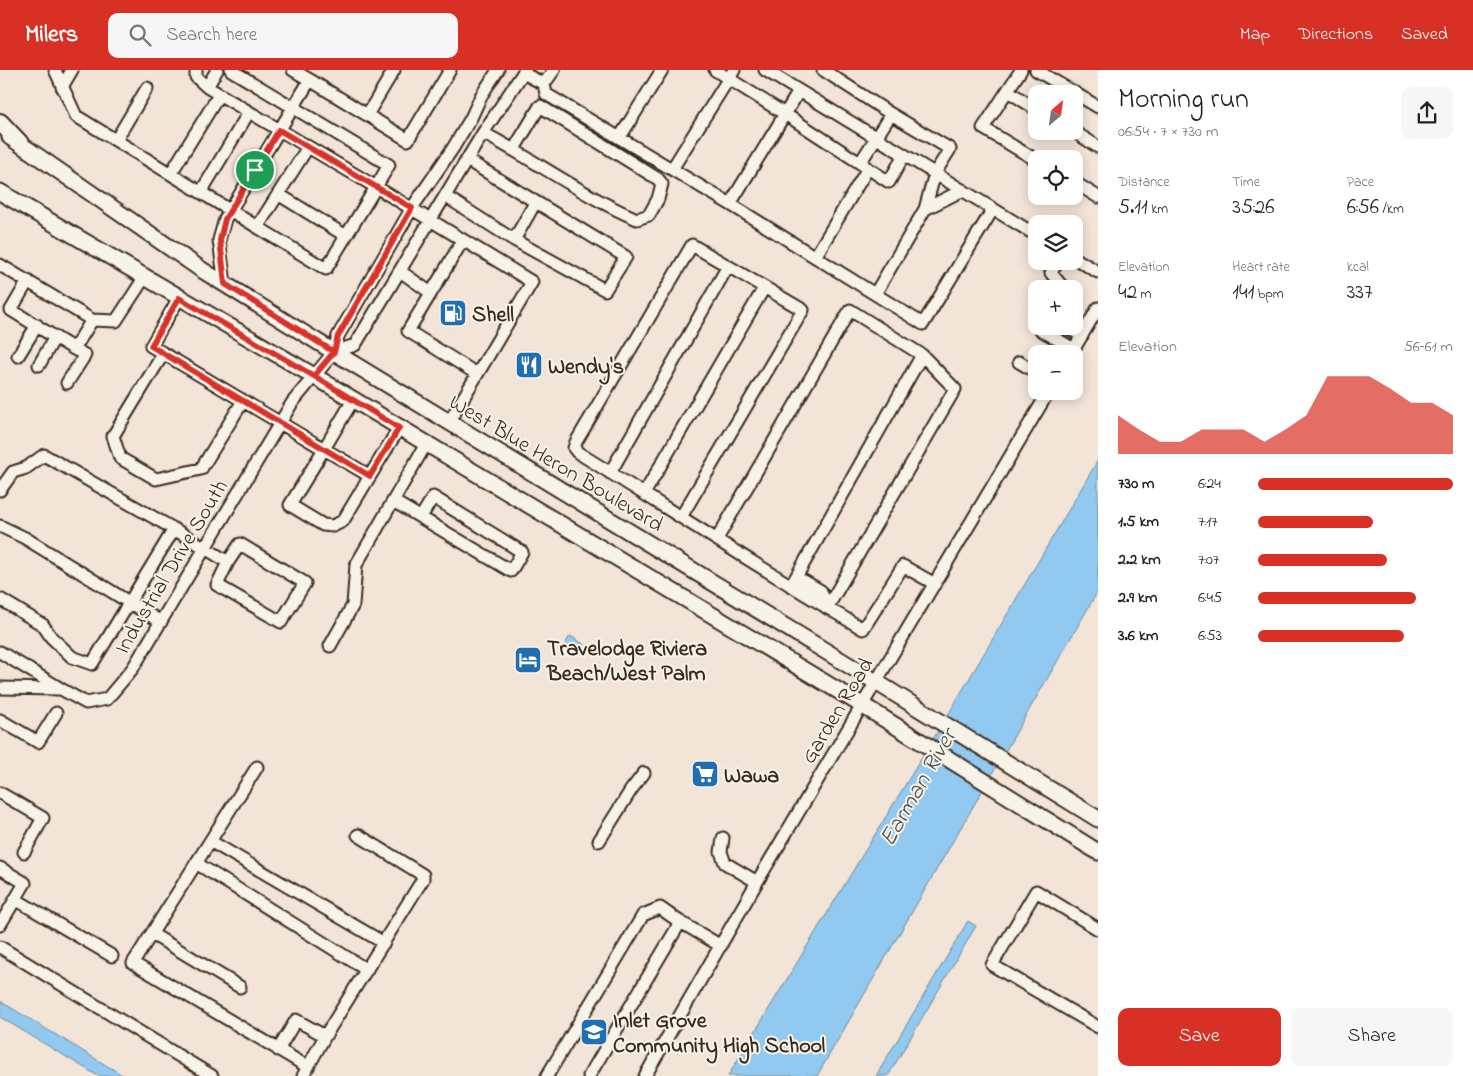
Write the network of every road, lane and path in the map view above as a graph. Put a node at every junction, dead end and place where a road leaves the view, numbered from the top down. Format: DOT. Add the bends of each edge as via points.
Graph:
graph roads {
  1 [pos="55,70"];
  2 [pos="72,70"];
  3 [pos="196,70"];
  4 [pos="218,70"];
  5 [pos="231,70"];
  6 [pos="293,70"];
  7 [pos="450,70"];
  8 [pos="498,70"];
  9 [pos="554,70"];
  10 [pos="662,70"];
  11 [pos="715,70"];
  12 [pos="765,70"];
  13 [pos="823,70"];
  14 [pos="1021,70"];
  15 [pos="1036,70"];
  16 [pos="524,71"];
  17 [pos="388,72"];
  18 [pos="731,74"];
  19 [pos="784,75"];
  20 [pos="310,80"];
  21 [pos="544,84"];
  22 [pos="62,87"];
  23 [pos="207,87"];
  24 [pos="147,88"];
  25 [pos="799,91"];
  26 [pos="1008,91"];
  27 [pos="219,95"];
  28 [pos="1028,104"];
  29 [pos="1098,106"];
  30 [pos="293,107"];
  31 [pos="249,112"];
  32 [pos="785,114"];
  33 [pos="891,114"];
  34 [pos="367,115"];
  35 [pos="0,122"];
  36 [pos="279,130"];
  37 [pos="0,131"];
  38 [pos="483,133"];
  39 [pos="620,137"];
  40 [pos="876,138"];
  41 [pos="1083,138"];
  42 [pos="116,140"];
  43 [pos="20,143"];
  44 [pos="308,147"];
  45 [pos="1098,147"];
  46 [pos="514,149"];
  47 [pos="904,155"];
  48 [pos="1028,155"];
  49 [pos="467,160"];
  50 [pos="864,166"];
  51 [pos="672,169"];
  52 [pos="171,173"];
  53 [pos="935,173"];
  54 [pos="376,187"];
  55 [pos="1083,188"];
  56 [pos="963,190"];
  57 [pos="0,192"];
  58 [pos="201,192"];
  59 [pos="278,194"];
  60 [pos="445,196"];
  61 [pos="1098,197"];
  62 [pos="535,203"];
  63 [pos="730,204"];
  64 [pos="412,208"];
  65 [pos="993,209"];
  66 [pos="230,210"];
  67 [pos="925,210"];
  68 [pos="430,220"];
  69 [pos="258,226"];
  70 [pos="1028,230"];
  71 [pos="346,236"];
  72 [pos="463,240"];
  73 [pos="514,240"];
  74 [pos="816,257"];
  75 [pos="1083,263"];
  76 [pos="0,265"];
  77 [pos="728,266"];
  78 [pos="1053,270"];
  79 [pos="400,271"];
  80 [pos="1098,272"];
  81 [pos="144,278"];
  82 [pos="1057,280"];
  83 [pos="28,281"];
  84 [pos="225,284"];
  85 [pos="764,288"];
  86 [pos="431,293"];
  87 [pos="875,294"];
  88 [pos="179,298"];
  89 [pos="1098,308"];
  90 [pos="92,320"];
  91 [pos="36,325"];
  92 [pos="1048,335"];
  93 [pos="1082,336"];
  94 [pos="55,337"];
  95 [pos="1063,345"];
  96 [pos="1076,345"];
  97 [pos="74,349"];
  98 [pos="334,352"];
  99 [pos="163,354"];
  100 [pos="922,354"];
  101 [pos="18,356"];
  102 [pos="1020,362"];
  103 [pos="39,364"];
  104 [pos="1028,367"];
  105 [pos="477,374"];
  106 [pos="314,376"];
  107 [pos="68,383"];
  108 [pos="352,400"];
  109 [pos="1044,400"];
  110 [pos="243,401"];
  111 [pos="449,422"];
  112 [pos="280,423"];
  113 [pos="399,428"];
  114 [pos="426,444"];
  115 [pos="324,448"];
  116 [pos="610,473"];
  117 [pos="370,476"];
  118 [pos="0,490"];
  119 [pos="644,494"];
  120 [pos="393,500"];
  121 [pos="421,517"];
  122 [pos="681,517"];
  123 [pos="0,526"];
  124 [pos="174,529"];
  125 [pos="717,539"];
  126 [pos="205,548"];
  127 [pos="228,562"];
  128 [pos="935,584"];
  129 [pos="791,586"];
  130 [pos="0,599"];
  131 [pos="129,603"];
  132 [pos="827,608"];
  133 [pos="161,622"];
  134 [pos="330,646"];
  135 [pos="0,652"];
  136 [pos="877,682"];
  137 [pos="0,688"];
  138 [pos="60,689"];
  139 [pos="862,705"];
  140 [pos="56,713"];
  141 [pos="0,720"];
  142 [pos="257,767"];
  143 [pos="644,773"];
  144 [pos="0,793"];
  145 [pos="1098,819"];
  146 [pos="358,834"];
  147 [pos="723,838"];
  148 [pos="210,841"];
  149 [pos="600,841"];
  150 [pos="24,852"];
  151 [pos="1098,852"];
  152 [pos="196,863"];
  153 [pos="0,868"];
  154 [pos="757,882"];
  155 [pos="15,899"];
  156 [pos="3,912"];
  157 [pos="677,920"];
  158 [pos="0,925"];
  159 [pos="1098,929"];
  160 [pos="152,934"];
  161 [pos="384,943"];
  162 [pos="721,946"];
  163 [pos="0,947"];
  164 [pos="112,956"];
  165 [pos="367,970"];
  166 [pos="240,986"];
  167 [pos="1097,1024"];
  168 [pos="325,1036"];
  169 [pos="278,1050"];
  170 [pos="305,1072"];
  171 [pos="212,1076"];
  172 [pos="547,1076"];
  173 [pos="589,1076"];
  174 [pos="645,1076"];
  1 -- 22 [label="street"];
  2 -- 22 [label="street"];
  3 -- 23 [label="street" via="196,77"];
  4 -- 23 [label="street"];
  5 -- 30 [label="street"];
  6 -- 20 [label="street"];
  7 -- 34 [label="street" via="408,140"];
  8 -- 64 [label="street" via="453,148"];
  9 -- 21 [label="street"];
  10 -- 39 [label="street"];
  11 -- 18 [label="street"];
  12 -- 19 [label="street"];
  13 -- 33 [label="street"];
  14 -- 26 [label="street"];
  15 -- 29 [label="street"];
  16 -- 21 [label="street"];
  16 -- 38 [label="street"];
  17 -- 34 [label="street"];
  18 -- 32 [label="street"];
  18 -- 51 [label="street"];
  19 -- 25 [label="street"];
  20 -- 30 [label="street"];
  20 -- 34 [label="street"];
  21 -- 39 [label="street" via="546,94"];
  22 -- 42 [label="street" via="76,116"];
  23 -- 27 [label="street"];
  24 -- 42 [label="street"];
  25 -- 32 [label="street"];
  25 -- 40 [label="street"];
  26 -- 28 [label="street"];
  26 -- 48 [label="street" via="983,128"];
  27 -- 31 [label="street"];
  27 -- 52 [label="street"];
  30 -- 36 [label="street"];
  30 -- 54 [label="street" via="389,165"];
  31 -- 36 [label="street"];
  31 -- 58 [label="street"];
  32 -- 50 [label="street"];
  32 -- 63 [label="street"];
  33 -- 40 [label="street"];
  33 -- 53 [label="street" via="950,149"];
  35 -- 43 [label="highway"];
  36 -- 44 [label="street"];
  36 -- 66 [label="street"];
  37 -- 43 [label="main road, West Blue Heron Boulevard"];
  38 -- 46 [label="street"];
  38 -- 49 [label="street"];
  39 -- 51 [label="street"];
  40 -- 47 [label="street"];
  40 -- 50 [label="street"];
  41 -- 45 [label="street"];
  42 -- 52 [label="street"];
  43 -- 84 [label="main road, West Blue Heron Boulevard"];
  44 -- 54 [label="street"];
  44 -- 59 [label="street"];
  46 -- 46 [label="street" via="540,106 658,179 662,184 658,199 649,215 637,219 612,208"];
  47 -- 50 [label="street" via="889,182"];
  47 -- 53 [label="street"];
  49 -- 60 [label="street"];
  49 -- 62 [label="street"];
  50 -- 74 [label="street"];
  51 -- 63 [label="street"];
  52 -- 58 [label="street"];
  53 -- 56 [label="street"];
  53 -- 67 [label="street"];
  54 -- 64 [label="street"];
  54 -- 71 [label="street"];
  55 -- 61 [label="street"];
  56 -- 65 [label="street"];
  56 -- 67 [label="street"];
  57 -- 81 [label="main road"];
  58 -- 66 [label="street"];
  59 -- 69 [label="street"];
  59 -- 71 [label="street"];
  60 -- 68 [label="street"];
  60 -- 73 [label="street"];
  62 -- 73 [label="street"];
  62 -- 73 [label="street" via="626,257 606,290"];
  63 -- 74 [label="street"];
  64 -- 68 [label="street"];
  64 -- 98 [label="street" via="338,336"];
  65 -- 70 [label="street"];
  65 -- 87 [label="street" via="924,324"];
  66 -- 69 [label="street"];
  66 -- 84 [label="street" via="220,240"];
  67 -- 87 [label="street"];
  68 -- 72 [label="street"];
  68 -- 79 [label="street"];
  69 -- 71 [label="street" via="326,269"];
  72 -- 86 [label="street"];
  72 -- 105 [label="street" via="532,282"];
  74 -- 87 [label="street"];
  75 -- 80 [label="street"];
  76 -- 83 [label="street"];
  77 -- 85 [label="street"];
  77 -- 116 [label="street"];
  77 -- 116 [label="street" via="692,245 576,442 574,448 577,452"];
  78 -- 82 [label="street" via="1051,273"];
  79 -- 86 [label="street"];
  79 -- 98 [label="street" via="355,345"];
  81 -- 88 [label="main road"];
  81 -- 90 [label="street" via="116,321"];
  83 -- 90 [label="street"];
  83 -- 91 [label="street" via="11,310"];
  84 -- 98 [label="main road, West Blue Heron Boulevard"];
  85 -- 119 [label="street"];
  85 -- 122 [label="street" via="803,310"];
  86 -- 105 [label="street" via="408,331"];
  88 -- 99 [label="street" via="151,346"];
  88 -- 106 [label="main road"];
  89 -- 93 [label="street"];
  90 -- 97 [label="street"];
  91 -- 94 [label="street"];
  91 -- 101 [label="street"];
  92 -- 95 [label="street"];
  93 -- 96 [label="street"];
  94 -- 97 [label="street"];
  94 -- 103 [label="street"];
  97 -- 107 [label="street" via="85,355"];
  98 -- 106 [label="street, Industrial Drive South"];
  98 -- 111 [label="main road, West Blue Heron Boulevard"];
  99 -- 110 [label="street"];
  99 -- 110 [label="street" via="113,436 120,458 156,480 201,469"];
  100 -- 125 [label="street" via="850,310"];
  100 -- 129 [label="street"];
  100 -- 132 [label="street" via="955,389"];
  102 -- 104 [label="street"];
  105 -- 111 [label="street"];
  106 -- 108 [label="main road"];
  106 -- 112 [label="street, Industrial Drive South"];
  108 -- 113 [label="main road"];
  108 -- 115 [label="street"];
  109 -- 128 [label="street, Garden Road"];
  110 -- 112 [label="street"];
  111 -- 136 [label="main road, West Blue Heron Boulevard"];
  112 -- 115 [label="street"];
  112 -- 126 [label="street, Industrial Drive South"];
  113 -- 114 [label="main road"];
  113 -- 117 [label="street"];
  114 -- 120 [label="street"];
  114 -- 139 [label="main road"];
  115 -- 117 [label="street"];
  115 -- 117 [label="street" via="290,505 306,515 323,525 333,526 343,521"];
  116 -- 119 [label="street"];
  118 -- 124 [label="street" via="13,472 26,468 44,455"];
  119 -- 122 [label="street"];
  120 -- 121 [label="street"];
  120 -- 134 [label="street" via="356,565 353,605"];
  121 -- 121 [label="street" via="511,571 522,552 433,497"];
  122 -- 125 [label="street"];
  123 -- 131 [label="street" via="25,538"];
  124 -- 126 [label="street"];
  124 -- 131 [label="street"];
  125 -- 129 [label="street"];
  126 -- 127 [label="street"];
  126 -- 133 [label="street, Industrial Drive South"];
  127 -- 127 [label="street" via="217,585 281,622 305,584 240,544"];
  128 -- 132 [label="street" via="903,566 863,629"];
  128 -- 136 [label="street, Garden Road"];
  129 -- 132 [label="street" via="804,581 821,591"];
  130 -- 131 [label="street" via="43,624 72,657 92,664"];
  131 -- 133 [label="street"];
  133 -- 138 [label="street, Industrial Drive South" via="133,668 107,699 86,703"];
  135 -- 138 [label="street, Industrial Drive South"];
  136 -- 139 [label="street, Garden Road"];
  136 -- 145 [label="main road, West Blue Heron Boulevard"];
  137 -- 138 [label="street"];
  139 -- 151 [label="main road"];
  139 -- 154 [label="street, Garden Road"];
  140 -- 141 [label="street" via="38,742"];
  142 -- 148 [label="street"];
  143 -- 149 [label="street"];
  144 -- 150 [label="street" via="44,818"];
  146 -- 161 [label="street" via="424,875"];
  147 -- 154 [label="street" via="721,852 725,863"];
  148 -- 152 [label="street"];
  148 -- 161 [label="street"];
  152 -- 160 [label="street"];
  152 -- 165 [label="street"];
  153 -- 155 [label="street" via="25,882"];
  154 -- 162 [label="street, Garden Road"];
  155 -- 156 [label="street"];
  155 -- 164 [label="street"];
  156 -- 158 [label="street"];
  157 -- 162 [label="street"];
  157 -- 172 [label="street" via="660,908 643,915"];
  157 -- 173 [label="street" via="678,926"];
  159 -- 167 [label="street" via="1036,892 992,965"];
  160 -- 166 [label="street"];
  160 -- 169 [label="street" via="133,963"];
  161 -- 165 [label="street"];
  162 -- 174 [label="street, Garden Road"];
  163 -- 171 [label="street"];
  165 -- 168 [label="street"];
  168 -- 169 [label="street" via="296,1020"];
  168 -- 170 [label="street"];
  169 -- 170 [label="street"];
}
